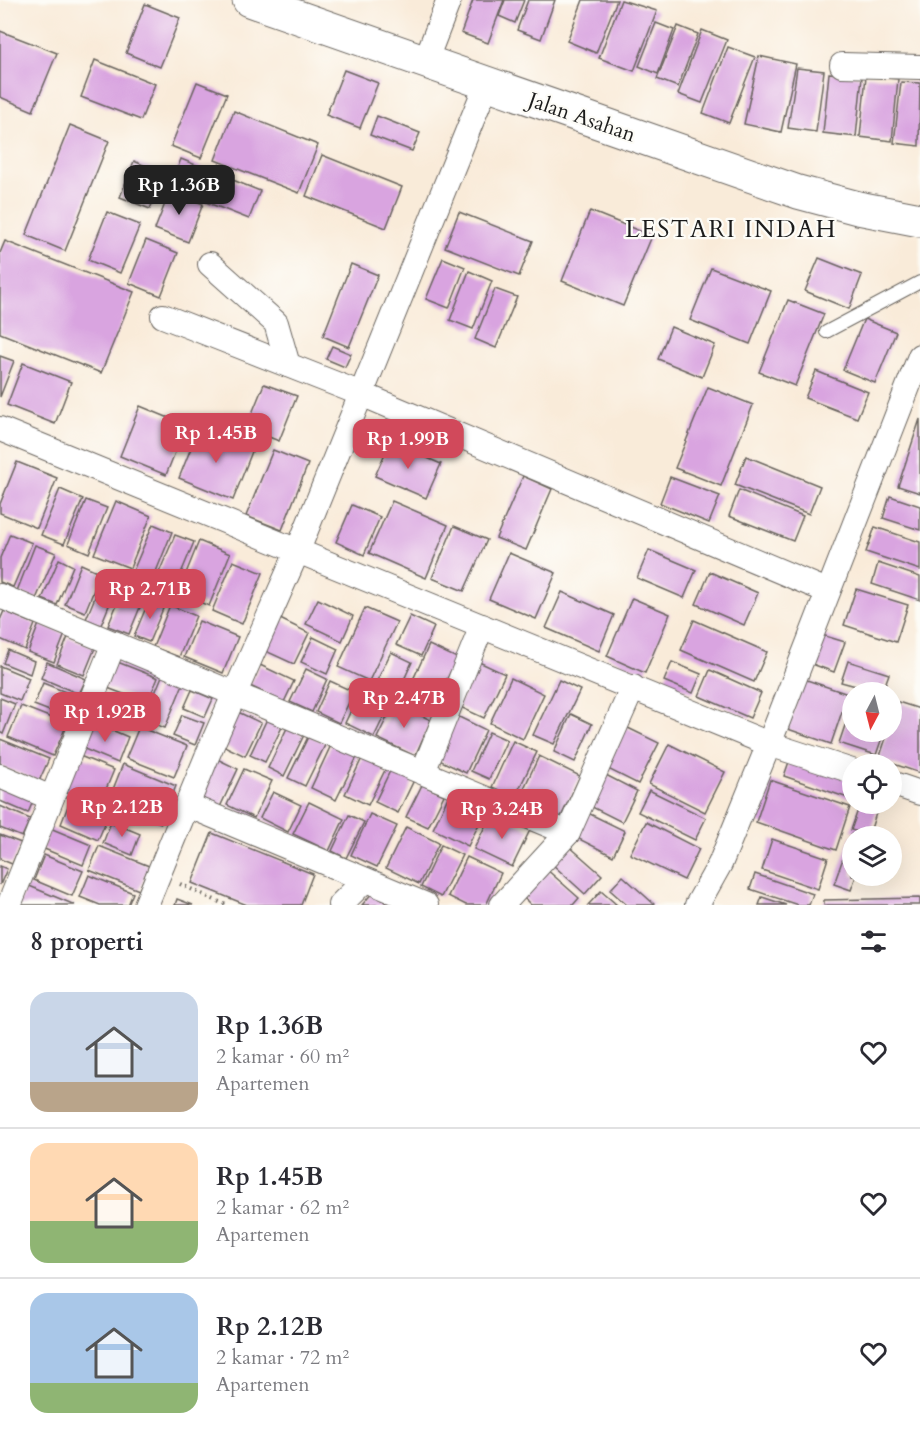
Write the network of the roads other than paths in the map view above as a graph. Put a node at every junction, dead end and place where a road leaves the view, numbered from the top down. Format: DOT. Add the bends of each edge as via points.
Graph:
graph roads {
  1 [pos="249,0"];
  2 [pos="449,0"];
  3 [pos="425,62"];
  4 [pos="842,65"];
  5 [pos="920,67"];
  6 [pos="487,83"];
  7 [pos="920,220"];
  8 [pos="210,264"];
  9 [pos="920,282"];
  10 [pos="163,316"];
  11 [pos="826,332"];
  12 [pos="920,356"];
  13 [pos="288,365"];
  14 [pos="359,393"];
  15 [pos="0,429"];
  16 [pos="298,550"];
  17 [pos="827,591"];
  18 [pos="0,597"];
  19 [pos="482,626"];
  20 [pos="114,643"];
  21 [pos="633,687"];
  22 [pos="235,693"];
  23 [pos="769,744"];
  24 [pos="842,768"];
  25 [pos="423,772"];
  26 [pos="0,776"];
  27 [pos="902,787"];
  28 [pos="920,793"];
  29 [pos="51,798"];
  30 [pos="187,805"];
  31 [pos="568,833"];
  32 [pos="365,880"];
  33 [pos="9,905"];
  34 [pos="146,905"];
  35 [pos="340,905"];
  36 [pos="426,905"];
  37 [pos="502,905"];
  38 [pos="697,905"];
  1 -- 3 [label="main road, Jalan Asahan"];
  2 -- 3 [label="street"];
  3 -- 6 [label="main road, Jalan Asahan"];
  4 -- 5 [label="street"];
  6 -- 7 [label="main road, Jalan Asahan" via="798,192"];
  6 -- 14 [label="street"];
  8 -- 13 [label="street" via="276,323"];
  9 -- 11 [label="lane"];
  10 -- 13 [label="street"];
  12 -- 17 [label="street"];
  13 -- 14 [label="street"];
  14 -- 16 [label="street"];
  14 -- 17 [label="street"];
  15 -- 16 [label="street"];
  16 -- 19 [label="street"];
  16 -- 22 [label="street"];
  17 -- 23 [label="street"];
  18 -- 20 [label="street"];
  19 -- 21 [label="street"];
  19 -- 25 [label="street"];
  20 -- 22 [label="street"];
  20 -- 29 [label="street"];
  21 -- 23 [label="street"];
  21 -- 31 [label="street"];
  22 -- 25 [label="street"];
  22 -- 30 [label="street"];
  23 -- 24 [label="street"];
  23 -- 38 [label="street" via="720,864"];
  25 -- 31 [label="street"];
  26 -- 29 [label="street"];
  27 -- 28 [label="street"];
  29 -- 33 [label="street"];
  30 -- 32 [label="street"];
  30 -- 34 [label="street"];
  31 -- 37 [label="street"];
  32 -- 35 [label="street"];
  32 -- 36 [label="street"];
}
